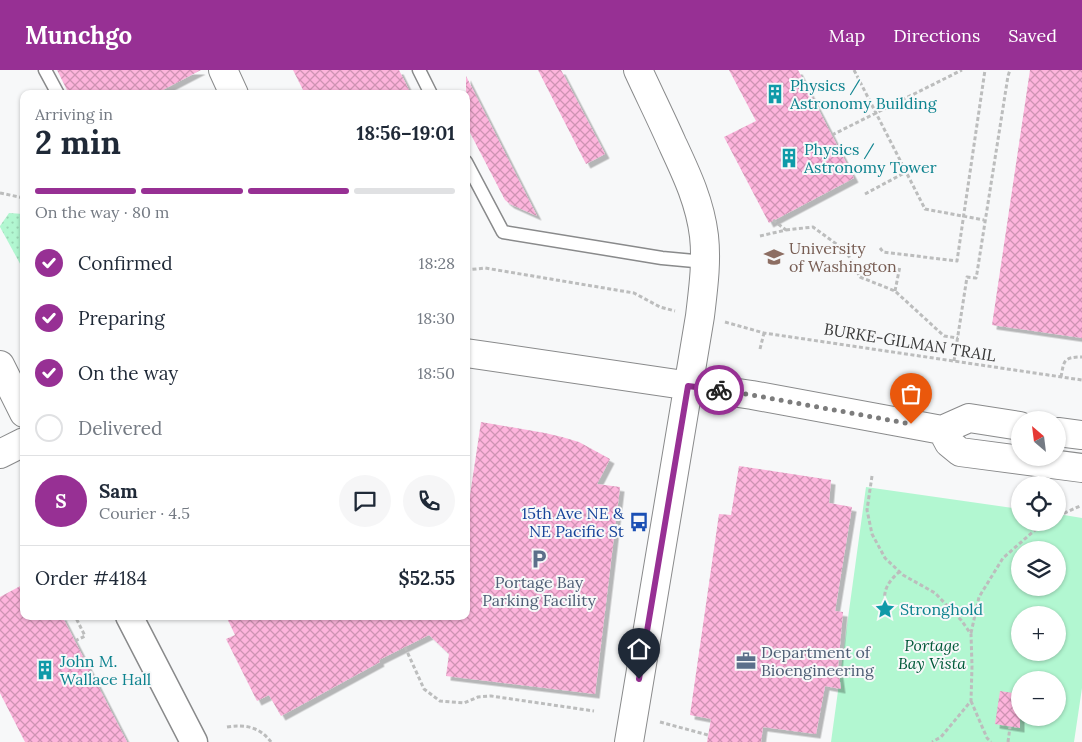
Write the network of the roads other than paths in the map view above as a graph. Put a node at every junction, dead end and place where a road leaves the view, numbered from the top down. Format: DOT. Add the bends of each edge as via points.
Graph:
graph roads {
  1 [pos="45,70"];
  2 [pos="222,70"];
  3 [pos="419,70"];
  4 [pos="638,70"];
  5 [pos="56,90"];
  6 [pos="232,90"];
  7 [pos="429,90"];
  8 [pos="470,170"];
  9 [pos="705,262"];
  10 [pos="470,354"];
  11 [pos="0,365"];
  12 [pos="688,386"];
  13 [pos="20,405"];
  14 [pos="1011,425"];
  15 [pos="942,430"];
  16 [pos="1066,433"];
  17 [pos="1082,435"];
  18 [pos="20,444"];
  19 [pos="0,454"];
  20 [pos="1082,468"];
  21 [pos="131,620"];
  22 [pos="194,742"];
  23 [pos="629,742"];
  1 -- 5 [label="lane"];
  2 -- 6 [label="main road"];
  3 -- 7 [label="lane"];
  4 -- 9 [label="main road" via="695,196 703,230"];
  8 -- 9 [label="lane" via="502,232"];
  9 -- 12 [label="main road"];
  10 -- 12 [label="main road"];
  11 -- 13 [label="main road"];
  12 -- 15 [label="main road"];
  12 -- 23 [label="main road"];
  14 -- 15 [label="main road" via="969,418"];
  15 -- 20 [label="main road" via="949,443 960,452"];
  16 -- 17 [label="main road"];
  18 -- 19 [label="main road"];
  21 -- 22 [label="street"];
}
